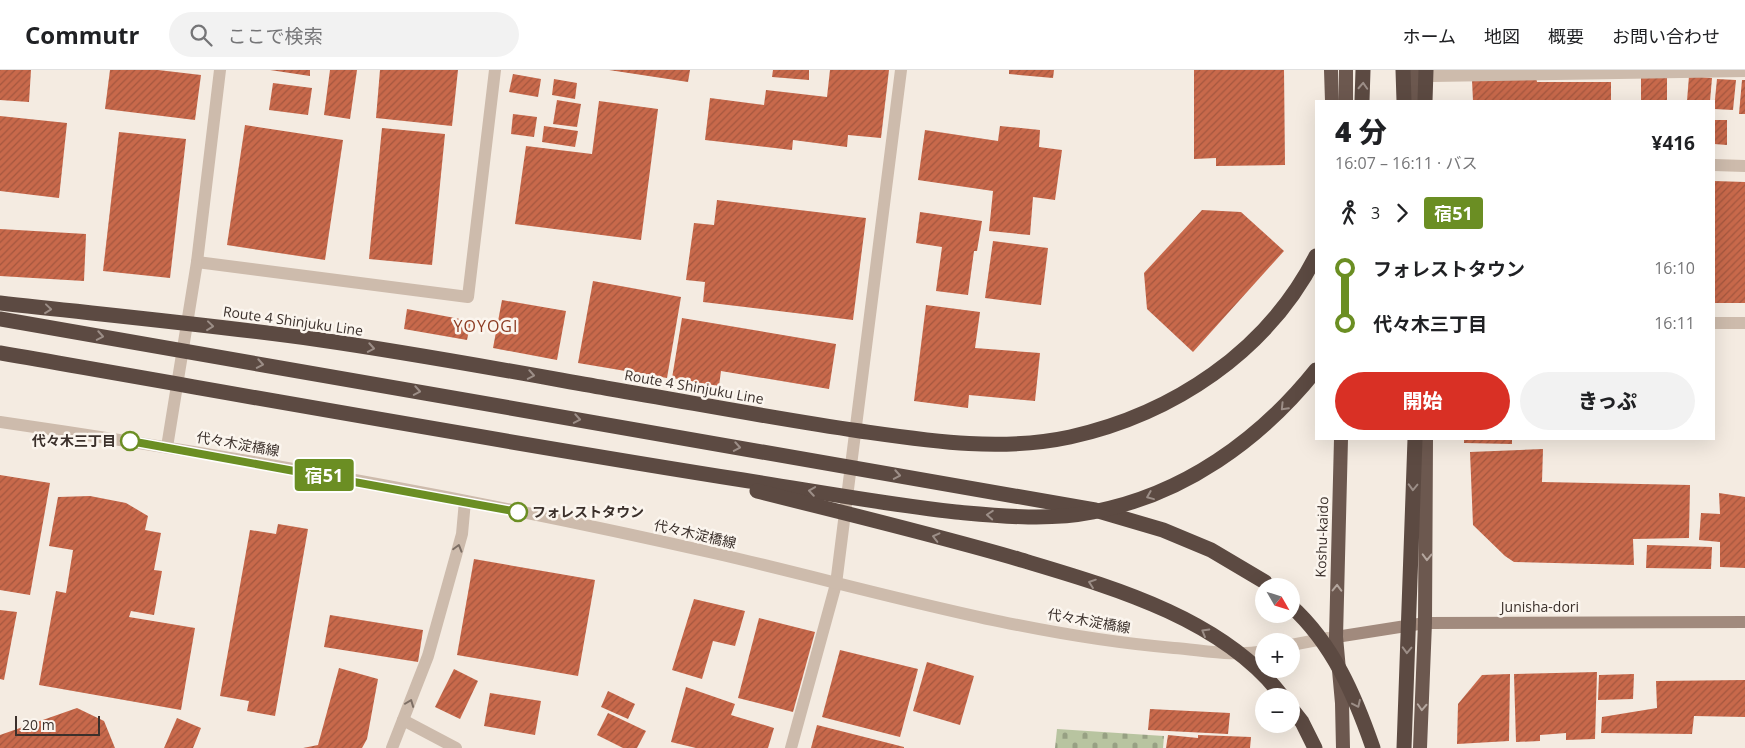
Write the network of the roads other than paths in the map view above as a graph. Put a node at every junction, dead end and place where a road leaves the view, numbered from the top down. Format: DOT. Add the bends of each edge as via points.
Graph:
graph roads {
  1 [pos="220,70"];
  2 [pos="495,70"];
  3 [pos="901,70"];
  4 [pos="1331,70"];
  5 [pos="1346,70"];
  6 [pos="1363,70"];
  7 [pos="1403,70"];
  8 [pos="1416,70"];
  9 [pos="1745,71"];
  10 [pos="1430,72"];
  11 [pos="1332,100"];
  12 [pos="1346,100"];
  13 [pos="1362,100"];
  14 [pos="1404,100"];
  15 [pos="1417,100"];
  16 [pos="1426,100"];
  17 [pos="1432,100"];
  18 [pos="1715,165"];
  19 [pos="1745,166"];
  20 [pos="1315,258"];
  21 [pos="197,262"];
  22 [pos="0,303"];
  23 [pos="0,319"];
  24 [pos="1715,323"];
  25 [pos="1745,323"];
  26 [pos="0,353"];
  27 [pos="1315,371"];
  28 [pos="0,422"];
  29 [pos="1341,440"];
  30 [pos="1415,440"];
  31 [pos="1426,440"];
  32 [pos="167,447"];
  33 [pos="666,468"];
  34 [pos="465,501"];
  35 [pos="1257,578"];
  36 [pos="836,584"];
  37 [pos="1300,616"];
  38 [pos="1745,622"];
  39 [pos="1425,623"];
  40 [pos="1336,637"];
  41 [pos="1300,643"];
  42 [pos="1255,651"];
  43 [pos="1274,688"];
  44 [pos="1300,719"];
  45 [pos="403,720"];
  46 [pos="392,748"];
  47 [pos="456,748"];
  48 [pos="791,748"];
  49 [pos="1315,748"];
  50 [pos="1343,748"];
  51 [pos="1373,748"];
  52 [pos="1404,748"];
  53 [pos="1420,748"];
  1 -- 21 [label="street"];
  2 -- 21 [label="street" via="468,297"];
  3 -- 36 [label="street"];
  4 -- 11 [label="highway"];
  5 -- 12 [label="highway"];
  13 -- 6 [label="highway, one-way"];
  7 -- 14 [label="highway"];
  8 -- 15 [label="highway"];
  9 -- 10 [label="street"];
  10 -- 16 [label="highway"];
  10 -- 17 [label="highway"];
  18 -- 19 [label="street"];
  22 -- 20 [label="highway, Route 4 Shinjuku Line, one-way, bridge" via="325,341 822,425 923,440 1005,444 1068,437 1100,429 1149,411 1196,387 1264,330 1298,288"];
  21 -- 32 [label="street"];
  23 -- 35 [label="highway, one-way, bridge" via="1095,510 1163,530 1211,550"];
  24 -- 25 [label="street"];
  26 -- 33 [label="highway, bridge"];
  27 -- 33 [label="highway, one-way, bridge" via="1260,430 1204,469 1148,497 1070,516 1020,517 921,508"];
  28 -- 32 [label="street, 代々木淀橋線"];
  40 -- 29 [label="highway, Koshu-kaido, one-way"];
  30 -- 52 [label="highway, one-way, bridge"];
  31 -- 39 [label="highway, one-way"];
  32 -- 34 [label="street, 代々木淀橋線"];
  43 -- 33 [label="highway, one-way, bridge" via="1252,665 1222,642 1182,618 1138,598 977,547"];
  34 -- 36 [label="street, 代々木淀橋線" via="713,553"];
  45 -- 34 [label="street, one-way" via="428,656 462,534"];
  36 -- 42 [label="street, 代々木淀橋線" via="1094,638 1147,646"];
  36 -- 48 [label="street"];
  37 -- 51 [label="highway, one-way, bridge" via="1324,643 1340,670 1360,709"];
  38 -- 39 [label="main road, Junisha-dori"];
  39 -- 40 [label="main road, Junisha-dori"];
  39 -- 53 [label="highway, one-way"];
  40 -- 41 [label="street"];
  40 -- 50 [label="highway, Koshu-kaido"];
  44 -- 49 [label="highway"];
  45 -- 46 [label="street"];
  45 -- 47 [label="street"];
}
